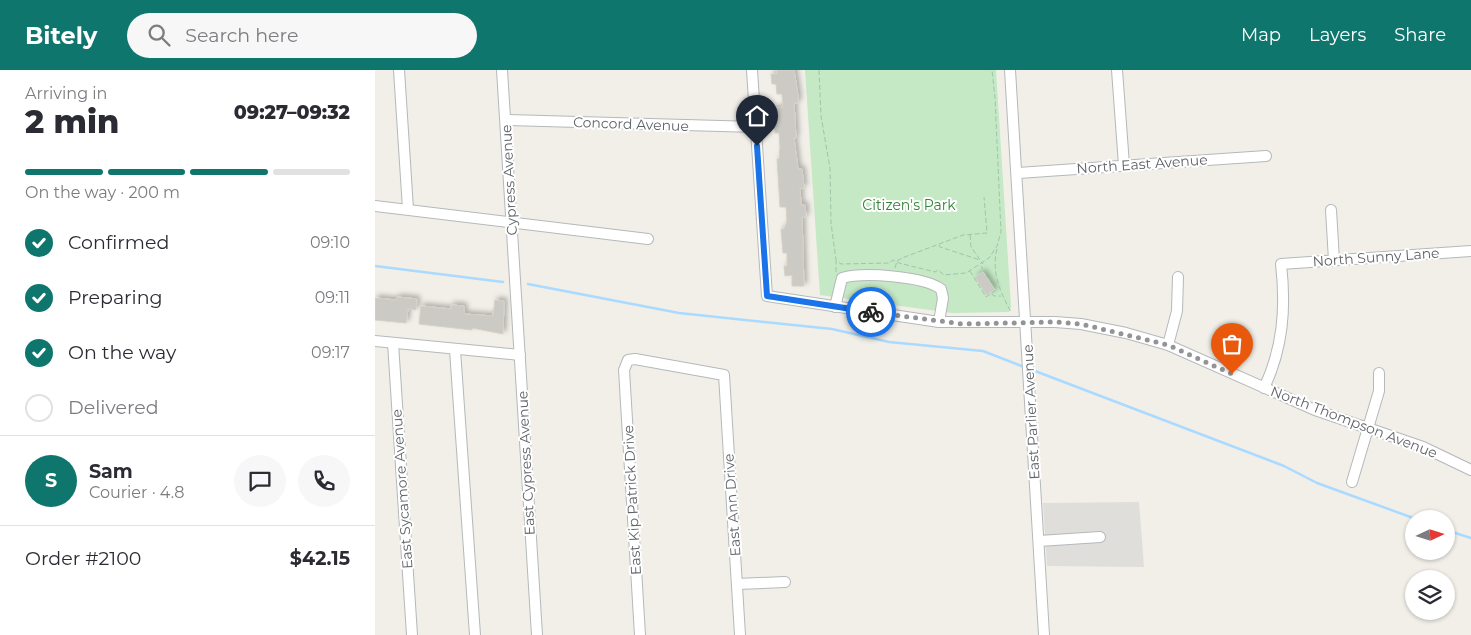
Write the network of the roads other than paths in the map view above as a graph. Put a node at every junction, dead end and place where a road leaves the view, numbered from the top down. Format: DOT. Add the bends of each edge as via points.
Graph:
graph roads {
  1 [pos="399,70"];
  2 [pos="502,70"];
  3 [pos="752,70"];
  4 [pos="1011,70"];
  5 [pos="1117,70"];
  6 [pos="506,120"];
  7 [pos="756,128"];
  8 [pos="1266,156"];
  9 [pos="1124,165"];
  10 [pos="1017,173"];
  11 [pos="375,206"];
  12 [pos="408,209"];
  13 [pos="1331,210"];
  14 [pos="512,222"];
  15 [pos="648,239"];
  16 [pos="1471,250"];
  17 [pos="1334,260"];
  18 [pos="1178,277"];
  19 [pos="516,290"];
  20 [pos="835,307"];
  21 [pos="939,322"];
  22 [pos="1026,322"];
  23 [pos="375,341"];
  24 [pos="393,343"];
  25 [pos="1168,345"];
  26 [pos="455,350"];
  27 [pos="520,355"];
  28 [pos="1379,373"];
  29 [pos="724,375"];
  30 [pos="1264,388"];
  31 [pos="1368,428"];
  32 [pos="1471,470"];
  33 [pos="1352,482"];
  34 [pos="1100,537"];
  35 [pos="1039,541"];
  36 [pos="785,582"];
  37 [pos="737,584"];
  38 [pos="412,635"];
  39 [pos="475,635"];
  40 [pos="537,635"];
  41 [pos="640,635"];
  42 [pos="740,635"];
  43 [pos="1044,635"];
  1 -- 12 [label="street"];
  2 -- 6 [label="street, Cypress Avenue"];
  3 -- 7 [label="street"];
  4 -- 10 [label="street, East Parlier Avenue"];
  5 -- 9 [label="street"];
  6 -- 7 [label="street, Concord Avenue"];
  6 -- 14 [label="street, Cypress Avenue"];
  7 -- 20 [label="street, North Thompson Avenue" via="767,296"];
  8 -- 9 [label="street, North East Avenue"];
  9 -- 10 [label="street, North East Avenue"];
  10 -- 22 [label="street, East Parlier Avenue"];
  11 -- 12 [label="street"];
  12 -- 14 [label="street"];
  13 -- 17 [label="street"];
  14 -- 15 [label="street"];
  14 -- 19 [label="street, Cypress Avenue"];
  16 -- 17 [label="street, North Sunny Lane"];
  17 -- 30 [label="street, North Sunny Lane" via="1281,264 1283,326 1276,359"];
  18 -- 25 [label="street" via="1177,311"];
  19 -- 27 [label="street, East Cypress Avenue"];
  20 -- 21 [label="street, North Thompson Avenue"];
  20 -- 21 [label="street" via="842,278 908,279 941,289 943,298"];
  21 -- 22 [label="street, North Thompson Avenue"];
  22 -- 25 [label="street, North Thompson Avenue" via="1081,324"];
  22 -- 35 [label="street, East Parlier Avenue"];
  23 -- 24 [label="street"];
  24 -- 26 [label="street"];
  24 -- 38 [label="street, East Sycamore Avenue"];
  25 -- 30 [label="street, North Thompson Avenue"];
  26 -- 27 [label="street"];
  26 -- 39 [label="street"];
  27 -- 40 [label="street, East Cypress Avenue"];
  28 -- 31 [label="street" via="1379,391"];
  29 -- 37 [label="street, East Ann Drive"];
  29 -- 41 [label="street, East Kip Patrick Drive" via="635,359 625,364"];
  30 -- 31 [label="street, North Thompson Avenue"];
  31 -- 32 [label="street, North Thompson Avenue" via="1423,446"];
  31 -- 33 [label="street"];
  34 -- 35 [label="street"];
  35 -- 43 [label="street, East Parlier Avenue"];
  36 -- 37 [label="street"];
  37 -- 42 [label="street, East Ann Drive"];
}
